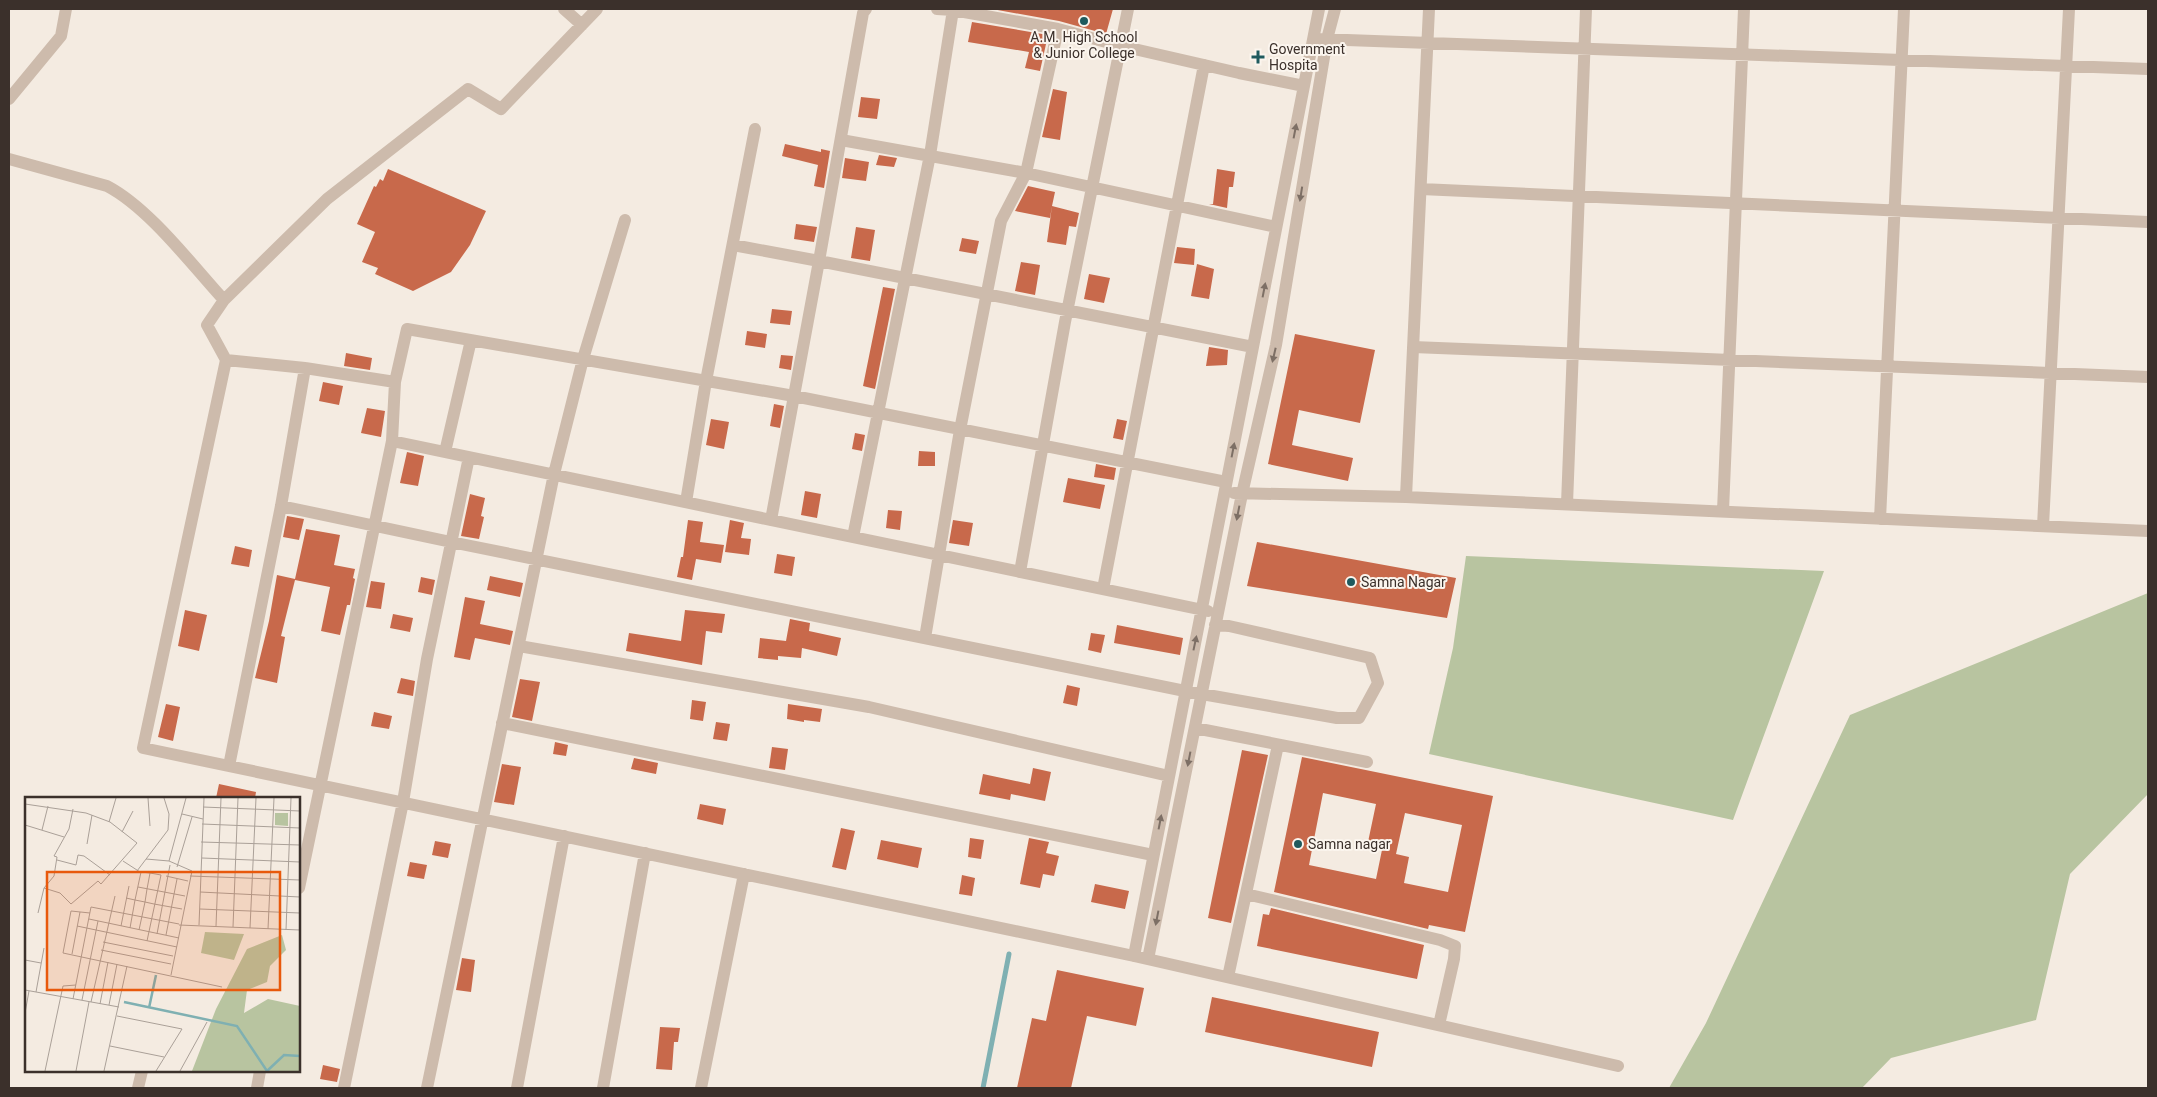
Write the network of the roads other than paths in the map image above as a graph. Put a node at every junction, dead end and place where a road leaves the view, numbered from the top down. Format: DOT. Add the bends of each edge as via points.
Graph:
graph roads {
  1 [pos="66,9"];
  2 [pos="564,9"];
  3 [pos="598,9"];
  4 [pos="866,9"];
  5 [pos="936,9"];
  6 [pos="1128,9"];
  7 [pos="1319,9"];
  8 [pos="1334,9"];
  9 [pos="1429,9"];
  10 [pos="1586,9"];
  11 [pos="1744,9"];
  12 [pos="1904,9"];
  13 [pos="2070,9"];
  14 [pos="953,10"];
  15 [pos="582,25"];
  16 [pos="1058,30"];
  17 [pos="1313,38"];
  18 [pos="1327,39"];
  19 [pos="1428,42"];
  20 [pos="1121,46"];
  21 [pos="1585,48"];
  22 [pos="1742,54"];
  23 [pos="1901,60"];
  24 [pos="1204,65"];
  25 [pos="2066,66"];
  26 [pos="2148,70"];
  27 [pos="1304,86"];
  28 [pos="9,99"];
  29 [pos="755,129"];
  30 [pos="841,140"];
  31 [pos="930,155"];
  32 [pos="9,158"];
  33 [pos="1026,173"];
  34 [pos="1092,188"];
  35 [pos="1421,189"];
  36 [pos="1579,196"];
  37 [pos="1736,204"];
  38 [pos="1177,206"];
  39 [pos="1894,211"];
  40 [pos="2059,218"];
  41 [pos="625,220"];
  42 [pos="2148,222"];
  43 [pos="1276,227"];
  44 [pos="733,245"];
  45 [pos="819,261"];
  46 [pos="905,278"];
  47 [pos="987,295"];
  48 [pos="224,300"];
  49 [pos="1067,310"];
  50 [pos="1154,327"];
  51 [pos="471,340"];
  52 [pos="1253,347"];
  53 [pos="1413,347"];
  54 [pos="1573,353"];
  55 [pos="583,359"];
  56 [pos="226,360"];
  57 [pos="1730,360"];
  58 [pos="1887,366"];
  59 [pos="305,368"];
  60 [pos="2051,373"];
  61 [pos="2148,377"];
  62 [pos="706,381"];
  63 [pos="395,382"];
  64 [pos="794,396"];
  65 [pos="878,412"];
  66 [pos="960,430"];
  67 [pos="392,441"];
  68 [pos="1043,445"];
  69 [pos="445,452"];
  70 [pos="469,457"];
  71 [pos="1128,463"];
  72 [pos="554,474"];
  73 [pos="1225,487"];
  74 [pos="1242,494"];
  75 [pos="1406,497"];
  76 [pos="686,502"];
  77 [pos="1567,504"];
  78 [pos="281,506"];
  79 [pos="1723,512"];
  80 [pos="1880,519"];
  81 [pos="772,520"];
  82 [pos="374,525"];
  83 [pos="2043,526"];
  84 [pos="2148,531"];
  85 [pos="853,537"];
  86 [pos="451,542"];
  87 [pos="941,555"];
  88 [pos="535,559"];
  89 [pos="1020,572"];
  90 [pos="1103,589"];
  91 [pos="1201,609"];
  92 [pos="1217,619"];
  93 [pos="925,638"];
  94 [pos="519,646"];
  95 [pos="1185,691"];
  96 [pos="1202,694"];
  97 [pos="502,722"];
  98 [pos="1195,728"];
  99 [pos="1278,744"];
  100 [pos="1367,762"];
  101 [pos="229,766"];
  102 [pos="1169,776"];
  103 [pos="320,785"];
  104 [pos="403,802"];
  105 [pos="481,819"];
  106 [pos="564,836"];
  107 [pos="645,853"];
  108 [pos="1153,855"];
  109 [pos="744,874"];
  110 [pos="300,883"];
  111 [pos="1246,894"];
  112 [pos="1134,956"];
  113 [pos="1148,959"];
  114 [pos="1228,977"];
  115 [pos="1439,1025"];
  116 [pos="1618,1066"];
  117 [pos="142,1072"];
  118 [pos="260,1072"];
  119 [pos="138,1088"];
  120 [pos="257,1088"];
  121 [pos="344,1088"];
  122 [pos="427,1088"];
  123 [pos="517,1088"];
  124 [pos="603,1088"];
  125 [pos="701,1088"];
  1 -- 28 [label="street" via="61,36"];
  2 -- 15 [label="street"];
  3 -- 15 [label="street"];
  4 -- 30 [label="street"];
  5 -- 14 [label="street"];
  6 -- 20 [label="street"];
  7 -- 17 [label="street"];
  8 -- 18 [label="street"];
  9 -- 19 [label="street"];
  10 -- 21 [label="street"];
  11 -- 22 [label="street"];
  12 -- 23 [label="street"];
  13 -- 25 [label="street"];
  14 -- 16 [label="street"];
  14 -- 31 [label="street"];
  15 -- 48 [label="street" via="501,109 468,89 327,199"];
  16 -- 20 [label="street"];
  16 -- 33 [label="street"];
  17 -- 18 [label="street"];
  17 -- 27 [label="street"];
  18 -- 19 [label="street"];
  18 -- 74 [label="street, one-way" via="1276,345"];
  19 -- 21 [label="street"];
  19 -- 35 [label="street"];
  20 -- 24 [label="street"];
  20 -- 34 [label="street"];
  21 -- 22 [label="street"];
  21 -- 36 [label="street"];
  22 -- 23 [label="street"];
  22 -- 37 [label="street"];
  23 -- 25 [label="street"];
  23 -- 39 [label="street"];
  24 -- 27 [label="street"];
  24 -- 38 [label="street"];
  25 -- 26 [label="street"];
  25 -- 40 [label="street"];
  43 -- 27 [label="street, one-way"];
  29 -- 44 [label="street"];
  30 -- 31 [label="street"];
  30 -- 45 [label="street"];
  31 -- 33 [label="street"];
  31 -- 46 [label="street"];
  32 -- 48 [label="street" via="119,192 143,212"];
  33 -- 34 [label="street"];
  33 -- 47 [label="street" via="1001,221"];
  34 -- 38 [label="street"];
  34 -- 49 [label="street"];
  35 -- 36 [label="street"];
  35 -- 53 [label="street"];
  36 -- 37 [label="street"];
  36 -- 54 [label="street"];
  37 -- 39 [label="street"];
  37 -- 57 [label="street"];
  38 -- 43 [label="street"];
  38 -- 50 [label="street"];
  39 -- 40 [label="street"];
  39 -- 58 [label="street"];
  40 -- 42 [label="street"];
  40 -- 60 [label="street"];
  41 -- 55 [label="street"];
  52 -- 43 [label="street, one-way"];
  44 -- 45 [label="street"];
  44 -- 62 [label="street"];
  45 -- 46 [label="street"];
  45 -- 64 [label="street"];
  46 -- 47 [label="street"];
  46 -- 65 [label="street"];
  47 -- 49 [label="street"];
  47 -- 66 [label="street"];
  48 -- 56 [label="street" via="206,326"];
  49 -- 50 [label="street"];
  49 -- 68 [label="street"];
  50 -- 52 [label="street"];
  50 -- 71 [label="street"];
  51 -- 55 [label="street"];
  51 -- 63 [label="street" via="407,329"];
  51 -- 69 [label="street"];
  73 -- 52 [label="street, one-way"];
  53 -- 54 [label="street"];
  53 -- 75 [label="street"];
  54 -- 57 [label="street"];
  54 -- 77 [label="street"];
  55 -- 62 [label="street"];
  55 -- 72 [label="street"];
  56 -- 59 [label="street"];
  56 -- 101 [label="street" via="143,748"];
  57 -- 58 [label="street"];
  57 -- 79 [label="street"];
  58 -- 60 [label="street"];
  58 -- 80 [label="street"];
  59 -- 63 [label="street"];
  59 -- 78 [label="street"];
  60 -- 61 [label="street"];
  60 -- 83 [label="street"];
  62 -- 64 [label="street"];
  62 -- 76 [label="street"];
  63 -- 67 [label="street"];
  64 -- 65 [label="street"];
  64 -- 81 [label="street"];
  65 -- 66 [label="street"];
  65 -- 85 [label="street"];
  66 -- 68 [label="street"];
  66 -- 87 [label="street"];
  67 -- 69 [label="street"];
  67 -- 82 [label="street"];
  68 -- 71 [label="street"];
  68 -- 89 [label="street"];
  69 -- 70 [label="street"];
  70 -- 72 [label="street"];
  70 -- 86 [label="street"];
  71 -- 73 [label="street"];
  71 -- 90 [label="street"];
  72 -- 76 [label="street"];
  72 -- 88 [label="street"];
  73 -- 74 [label="street"];
  73 -- 91 [label="street"];
  74 -- 75 [label="street"];
  74 -- 92 [label="street, one-way"];
  75 -- 77 [label="street"];
  76 -- 81 [label="street"];
  77 -- 79 [label="street"];
  78 -- 82 [label="street"];
  78 -- 101 [label="street"];
  79 -- 80 [label="street"];
  80 -- 83 [label="street"];
  81 -- 85 [label="street"];
  82 -- 86 [label="street"];
  82 -- 103 [label="street"];
  83 -- 84 [label="street"];
  85 -- 87 [label="street"];
  86 -- 88 [label="street"];
  86 -- 104 [label="street"];
  87 -- 89 [label="street"];
  87 -- 93 [label="street"];
  88 -- 93 [label="street"];
  88 -- 94 [label="street"];
  89 -- 90 [label="street"];
  90 -- 91 [label="street"];
  91 -- 92 [label="street"];
  95 -- 91 [label="street, one-way"];
  92 -- 96 [label="street"];
  92 -- 96 [label="street" via="1229,626 1370,658 1378,683 1359,718 1337,718"];
  93 -- 95 [label="street"];
  94 -- 97 [label="street"];
  94 -- 102 [label="street" via="869,707"];
  95 -- 96 [label="street"];
  95 -- 102 [label="street"];
  96 -- 98 [label="street"];
  97 -- 105 [label="street"];
  97 -- 108 [label="street"];
  98 -- 99 [label="street"];
  98 -- 113 [label="street, one-way"];
  99 -- 100 [label="street"];
  99 -- 111 [label="street"];
  101 -- 103 [label="street"];
  108 -- 102 [label="street, one-way"];
  103 -- 104 [label="street"];
  103 -- 110 [label="street"];
  104 -- 105 [label="street"];
  104 -- 121 [label="street"];
  105 -- 106 [label="street"];
  105 -- 122 [label="street"];
  106 -- 107 [label="street"];
  106 -- 123 [label="street"];
  107 -- 109 [label="street"];
  107 -- 124 [label="street"];
  108 -- 112 [label="street"];
  109 -- 112 [label="street"];
  109 -- 125 [label="street"];
  111 -- 114 [label="street"];
  111 -- 115 [label="street" via="1455,946"];
  112 -- 113 [label="street"];
  113 -- 114 [label="street"];
  114 -- 115 [label="street"];
  115 -- 116 [label="street"];
  117 -- 119 [label="street"];
  118 -- 120 [label="street"];
}
